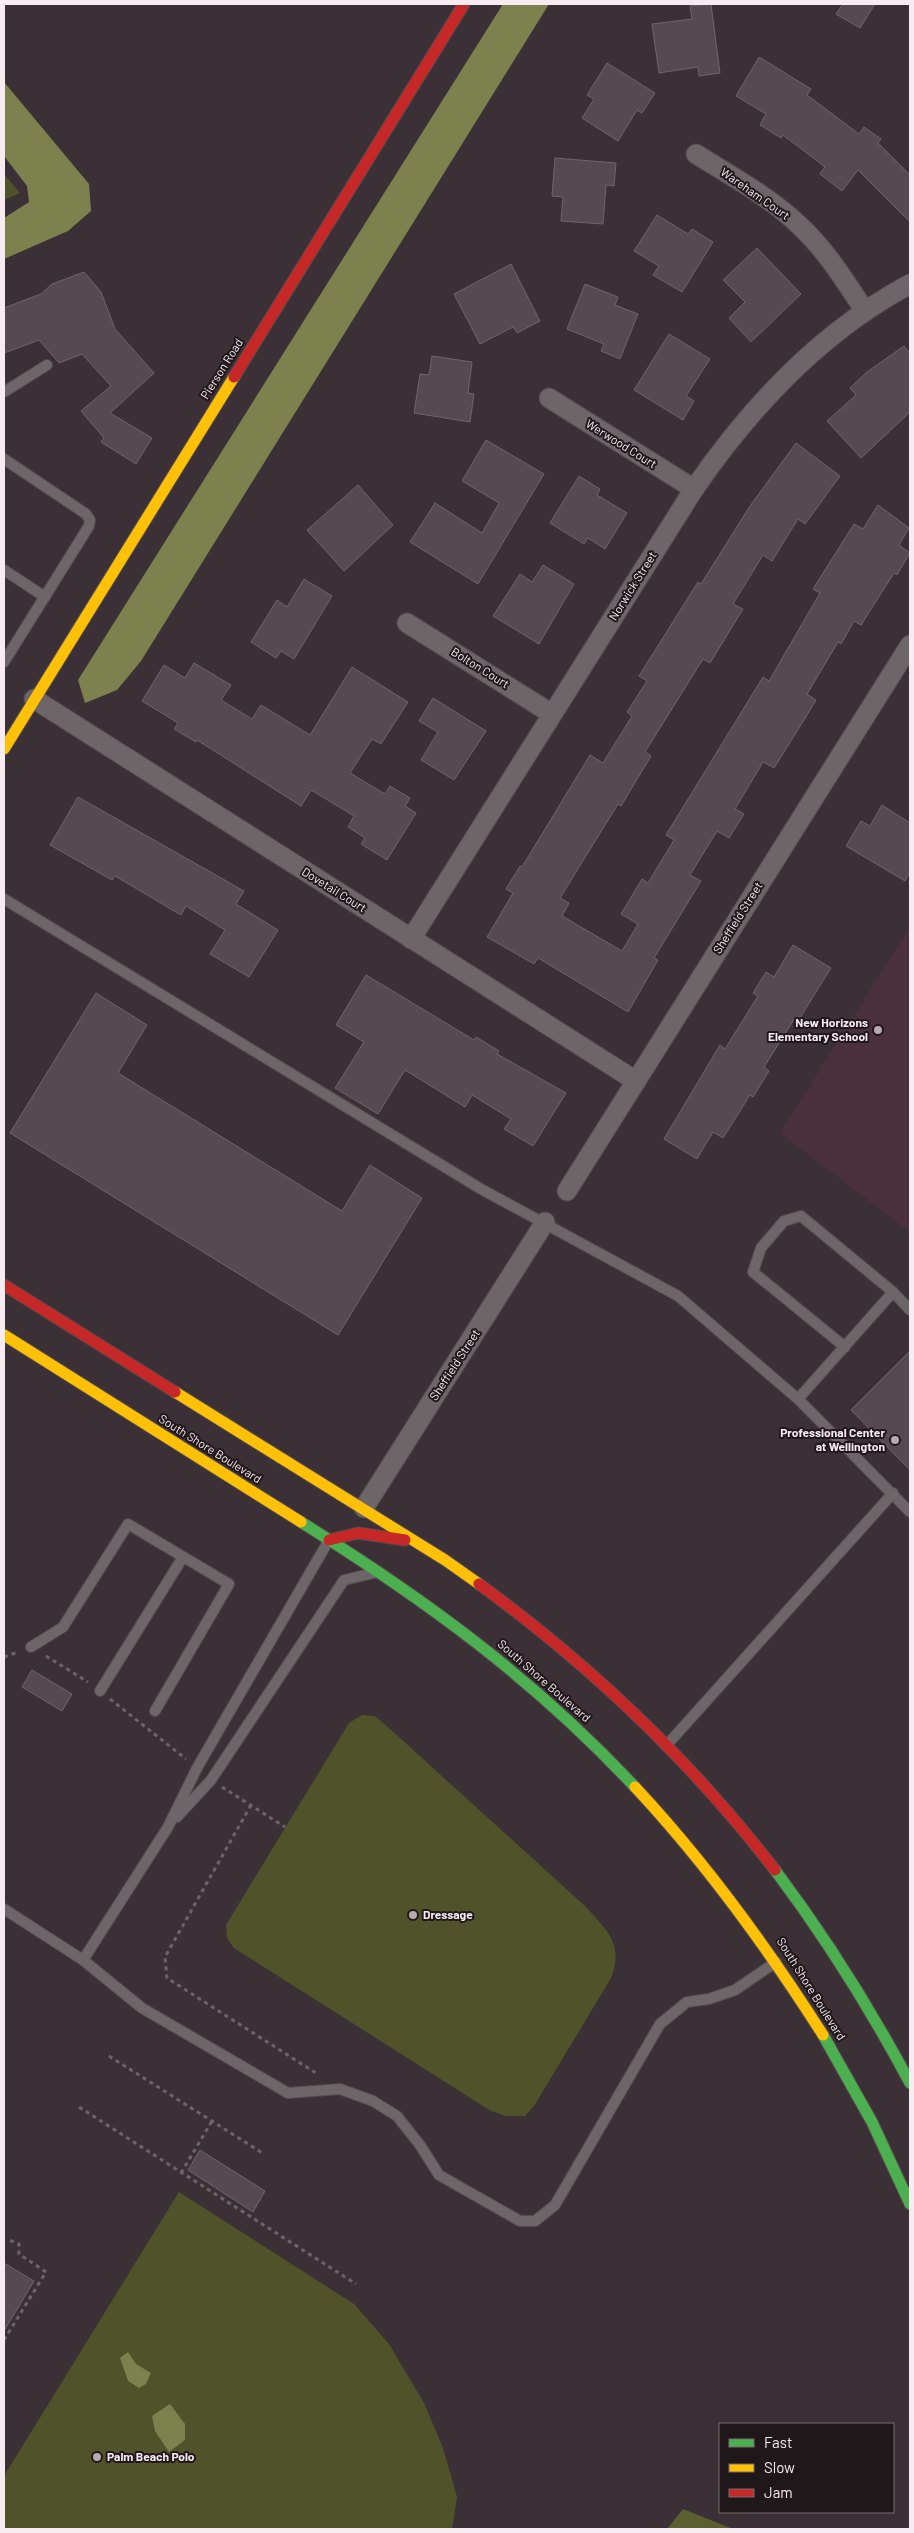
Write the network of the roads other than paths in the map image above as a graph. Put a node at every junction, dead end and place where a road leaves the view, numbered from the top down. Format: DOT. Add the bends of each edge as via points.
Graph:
graph roads {
  1 [pos="464,4"];
  2 [pos="696,154"];
  3 [pos="910,284"];
  4 [pos="865,311"];
  5 [pos="47,365"];
  6 [pos="4,392"];
  7 [pos="549,398"];
  8 [pos="4,459"];
  9 [pos="694,490"];
  10 [pos="4,570"];
  11 [pos="45,597"];
  12 [pos="407,623"];
  13 [pos="910,645"];
  14 [pos="4,662"];
  15 [pos="34,699"];
  16 [pos="552,714"];
  17 [pos="4,749"];
  18 [pos="4,899"];
  19 [pos="411,939"];
  20 [pos="636,1080"];
  21 [pos="567,1191"];
  22 [pos="545,1222"];
  23 [pos="4,1285"];
  24 [pos="893,1292"];
  25 [pos="910,1310"];
  26 [pos="4,1335"];
  27 [pos="845,1346"];
  28 [pos="798,1398"];
  29 [pos="893,1493"];
  30 [pos="358,1512"];
  31 [pos="910,1512"];
  32 [pos="285,1513"];
  33 [pos="313,1517"];
  34 [pos="329,1540"];
  35 [pos="420,1543"];
  36 [pos="183,1557"];
  37 [pos="379,1572"];
  38 [pos="31,1647"];
  39 [pos="100,1691"];
  40 [pos="155,1711"];
  41 [pos="666,1746"];
  42 [pos="168,1827"];
  43 [pos="4,1910"];
  44 [pos="84,1960"];
  45 [pos="777,1961"];
  46 [pos="910,2083"];
  47 [pos="910,2204"];
  1 -- 15 [label="street, Pierson Road"];
  2 -- 4 [label="street, Wareham Court" via="799,225 824,251"];
  3 -- 4 [label="street, Norwick Street"];
  4 -- 9 [label="street, Norwick Street" via="809,354 765,396 726,442"];
  5 -- 6 [label="lane"];
  7 -- 9 [label="street, Werwood Court"];
  8 -- 11 [label="lane" via="86,514 90,520"];
  9 -- 16 [label="street, Norwick Street"];
  10 -- 11 [label="lane"];
  11 -- 14 [label="lane"];
  12 -- 16 [label="street, Bolton Court"];
  13 -- 20 [label="street, Sheffield Street"];
  15 -- 17 [label="street, Pierson Road"];
  15 -- 19 [label="street, Dovetail Court"];
  16 -- 19 [label="street, Norwick Street"];
  18 -- 22 [label="lane" via="481,1189"];
  19 -- 20 [label="street, Dovetail Court"];
  20 -- 21 [label="street, Sheffield Street"];
  22 -- 28 [label="lane" via="678,1296"];
  22 -- 30 [label="street, Sheffield Street"];
  23 -- 30 [label="street"];
  24 -- 25 [label="lane"];
  24 -- 27 [label="lane"];
  24 -- 27 [label="lane" via="801,1216 784,1221 761,1248 753,1272"];
  26 -- 32 [label="street, South Shore Boulevard"];
  27 -- 28 [label="lane"];
  28 -- 29 [label="lane"];
  29 -- 31 [label="lane"];
  29 -- 41 [label="lane"];
  30 -- 35 [label="street"];
  32 -- 33 [label="street"];
  32 -- 34 [label="street, South Shore Boulevard"];
  34 -- 35 [label="street" via="346,1533 364,1532"];
  34 -- 37 [label="street, South Shore Boulevard"];
  34 -- 42 [label="lane" via="197,1768"];
  35 -- 41 [label="street" via="514,1609 618,1699"];
  36 -- 38 [label="lane" via="128,1524 63,1627"];
  36 -- 39 [label="lane"];
  36 -- 40 [label="lane" via="229,1584"];
  37 -- 42 [label="lane" via="344,1580 211,1780"];
  37 -- 45 [label="street, South Shore Boulevard" via="473,1638 576,1725 677,1830"];
  41 -- 46 [label="street" via="756,1847 812,1922 859,1992"];
  42 -- 44 [label="lane"];
  43 -- 44 [label="lane"];
  44 -- 45 [label="lane" via="142,2008 288,2093 340,2089 373,2101 397,2116 439,2175 520,2222 535,2221 555,2205 660,2024 687,2002 735,1990"];
  45 -- 47 [label="street, South Shore Boulevard" via="854,2086"];
}
